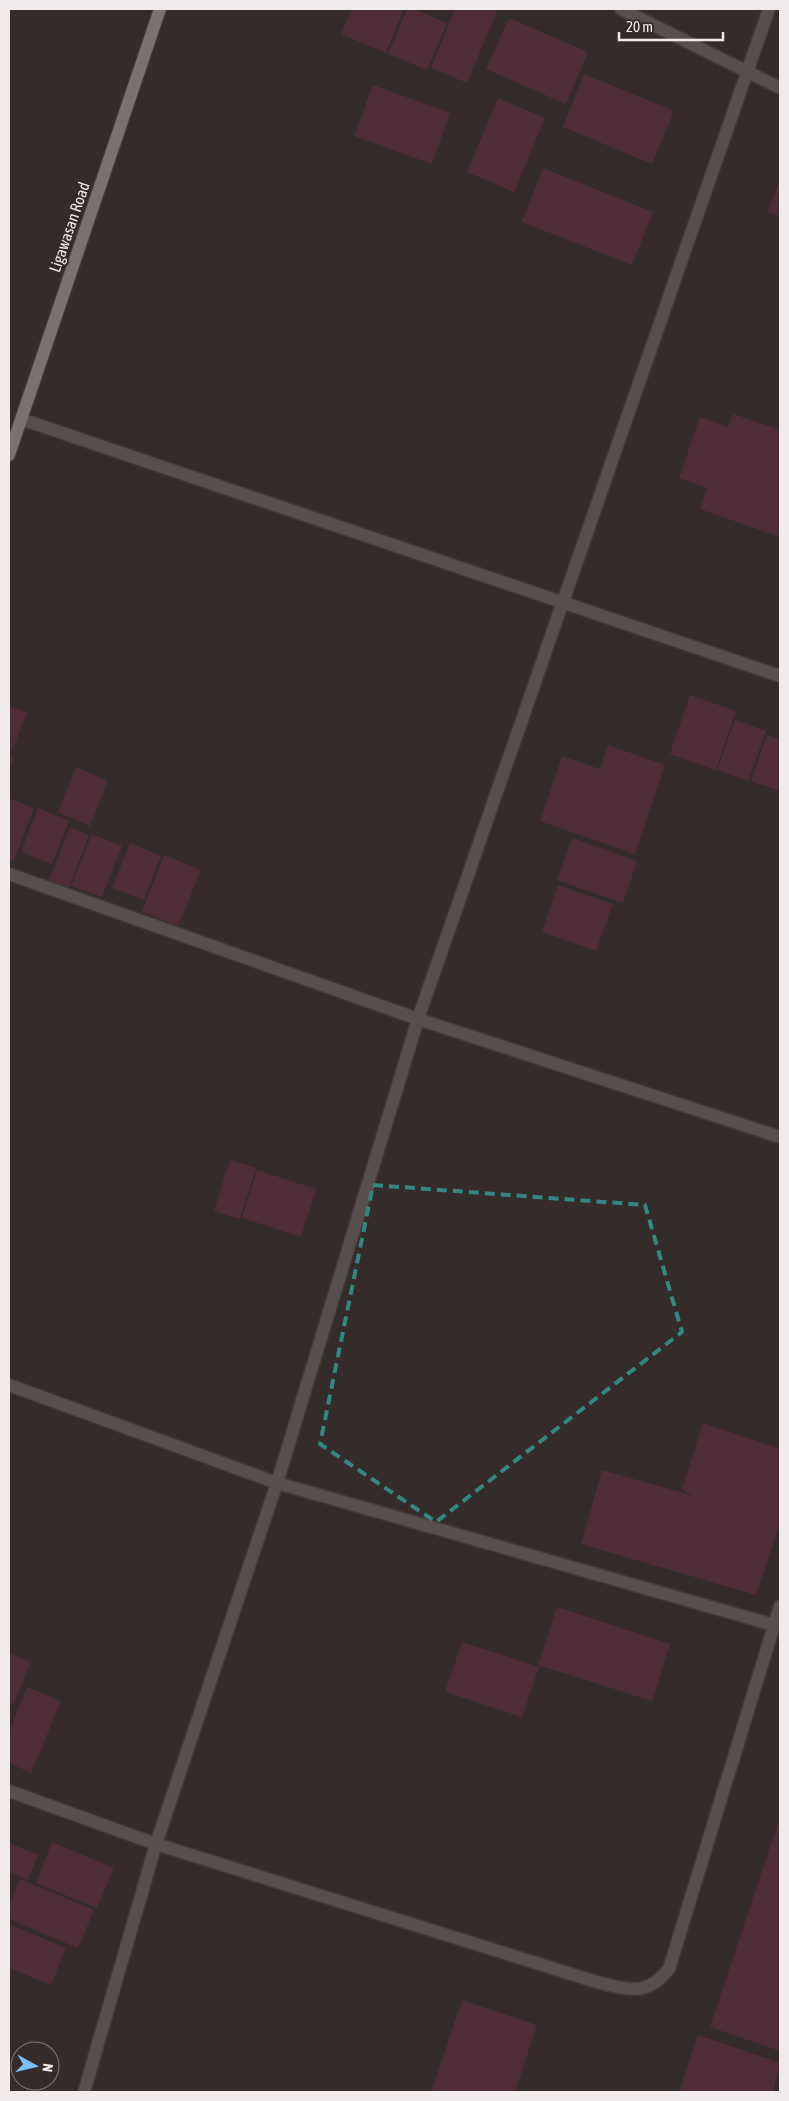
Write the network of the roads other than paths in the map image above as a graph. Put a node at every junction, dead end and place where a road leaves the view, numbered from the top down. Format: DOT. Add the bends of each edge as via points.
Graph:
graph roads {
  1 [pos="160,9"];
  2 [pos="621,9"];
  3 [pos="769,9"];
  4 [pos="748,73"];
  5 [pos="780,88"];
  6 [pos="21,419"];
  7 [pos="9,455"];
  8 [pos="564,602"];
  9 [pos="780,676"];
  10 [pos="9,874"];
  11 [pos="418,1020"];
  12 [pos="780,1137"];
  13 [pos="9,1385"];
  14 [pos="277,1483"];
  15 [pos="780,1606"];
  16 [pos="774,1625"];
  17 [pos="9,1791"];
  18 [pos="156,1844"];
  19 [pos="84,2092"];
  1 -- 6 [label="main road, Ligawasan Road"];
  2 -- 4 [label="street"];
  3 -- 4 [label="street"];
  4 -- 5 [label="street"];
  4 -- 8 [label="street"];
  6 -- 7 [label="main road, Ligawasan Road"];
  6 -- 8 [label="street"];
  8 -- 9 [label="street"];
  8 -- 11 [label="street"];
  10 -- 11 [label="street"];
  11 -- 12 [label="street"];
  11 -- 14 [label="street"];
  13 -- 14 [label="street"];
  14 -- 16 [label="street"];
  14 -- 18 [label="street"];
  15 -- 16 [label="street"];
  16 -- 18 [label="street" via="668,1968 657,1983 627,1989 600,1983"];
  17 -- 18 [label="street"];
  18 -- 19 [label="street"];
}
